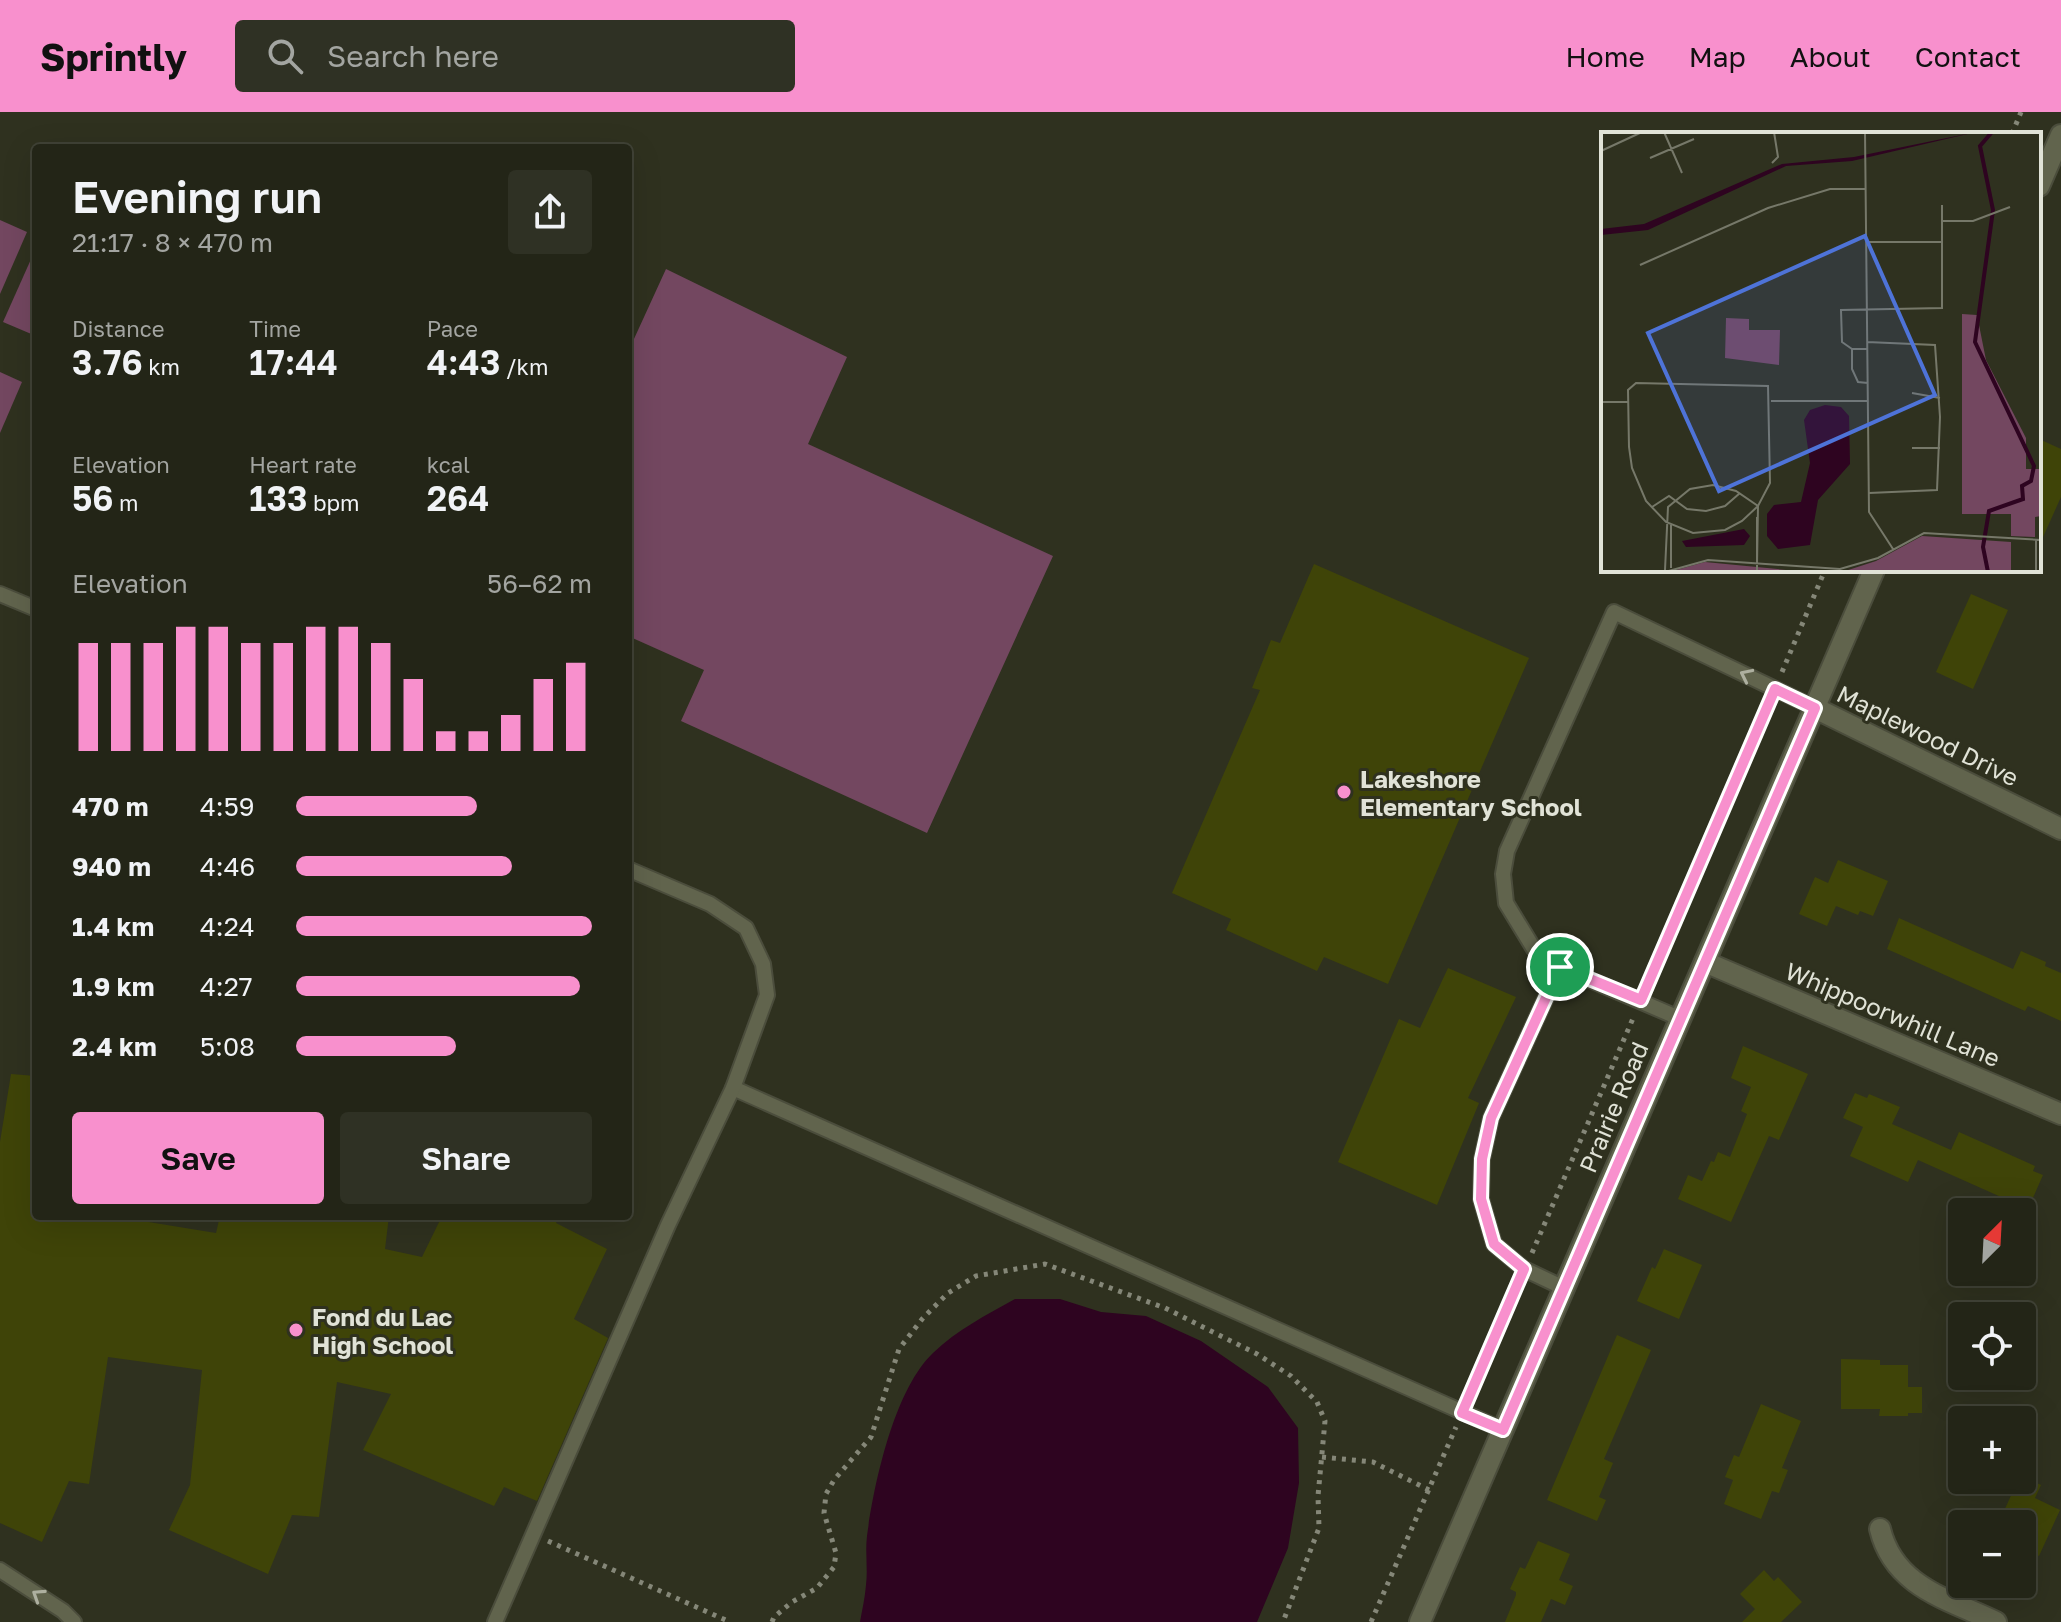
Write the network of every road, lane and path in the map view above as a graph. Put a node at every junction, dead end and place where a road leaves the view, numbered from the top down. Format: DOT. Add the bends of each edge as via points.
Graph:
graph roads {
  1 [pos="2021,112"];
  2 [pos="2013,132"];
  3 [pos="2061,135"];
  4 [pos="2054,169"];
  5 [pos="1824,572"];
  6 [pos="1873,572"];
  7 [pos="0,594"];
  8 [pos="32,607"];
  9 [pos="1775,689"];
  10 [pos="1815,708"];
  11 [pos="2061,829"];
  12 [pos="632,871"];
  13 [pos="1705,962"];
  14 [pos="1560,967"];
  15 [pos="1641,1000"];
  16 [pos="1679,1018"];
  17 [pos="733,1088"];
  18 [pos="2061,1114"];
  19 [pos="1524,1269"];
  20 [pos="1564,1288"];
  21 [pos="1462,1413"];
  22 [pos="1503,1430"];
  23 [pos="1322,1457"];
  24 [pos="1429,1490"];
  25 [pos="1880,1529"];
  26 [pos="533,1534"];
  27 [pos="0,1570"];
  28 [pos="74,1622"];
  29 [pos="495,1622"];
  30 [pos="730,1622"];
  31 [pos="772,1622"];
  32 [pos="1283,1622"];
  33 [pos="1371,1622"];
  34 [pos="1420,1622"];
  35 [pos="1996,1622"];
  1 -- 2 [label="path"];
  3 -- 4 [label="street"];
  5 -- 9 [label="path"];
  6 -- 10 [label="street, Prairie Road"];
  7 -- 8 [label="lane"];
  9 -- 10 [label="lane"];
  9 -- 14 [label="lane, one-way" via="1614,612 1507,851 1503,874 1506,903 1534,949"];
  9 -- 15 [label="path"];
  10 -- 11 [label="street, Maplewood Drive"];
  10 -- 13 [label="street, Prairie Road"];
  12 -- 17 [label="lane" via="710,904 746,928 763,964 767,995"];
  13 -- 16 [label="street, Prairie Road"];
  13 -- 18 [label="street, Whippoorwhill Lane"];
  14 -- 15 [label="lane"];
  14 -- 19 [label="lane" via="1491,1118 1482,1159 1481,1199 1494,1244"];
  15 -- 16 [label="lane"];
  15 -- 19 [label="path"];
  16 -- 20 [label="street, Prairie Road"];
  17 -- 21 [label="lane"];
  17 -- 26 [label="lane"];
  19 -- 20 [label="lane"];
  19 -- 21 [label="path"];
  20 -- 22 [label="street, Prairie Road"];
  21 -- 22 [label="lane"];
  21 -- 24 [label="path"];
  22 -- 34 [label="street, Prairie Road"];
  23 -- 24 [label="path" via="1373,1462"];
  23 -- 31 [label="path" via="1325,1421 1317,1402 1291,1376 1257,1354 1165,1308 1045,1264 976,1276 948,1293 899,1349 871,1437 826,1494 824,1513 836,1553 834,1567 817,1588"];
  23 -- 32 [label="path" via="1319,1528"];
  24 -- 33 [label="path"];
  25 -- 35 [label="street" via="1890,1557 1914,1582"];
  26 -- 29 [label="lane"];
  26 -- 30 [label="path"];
  28 -- 27 [label="lane, one-way"];
}
